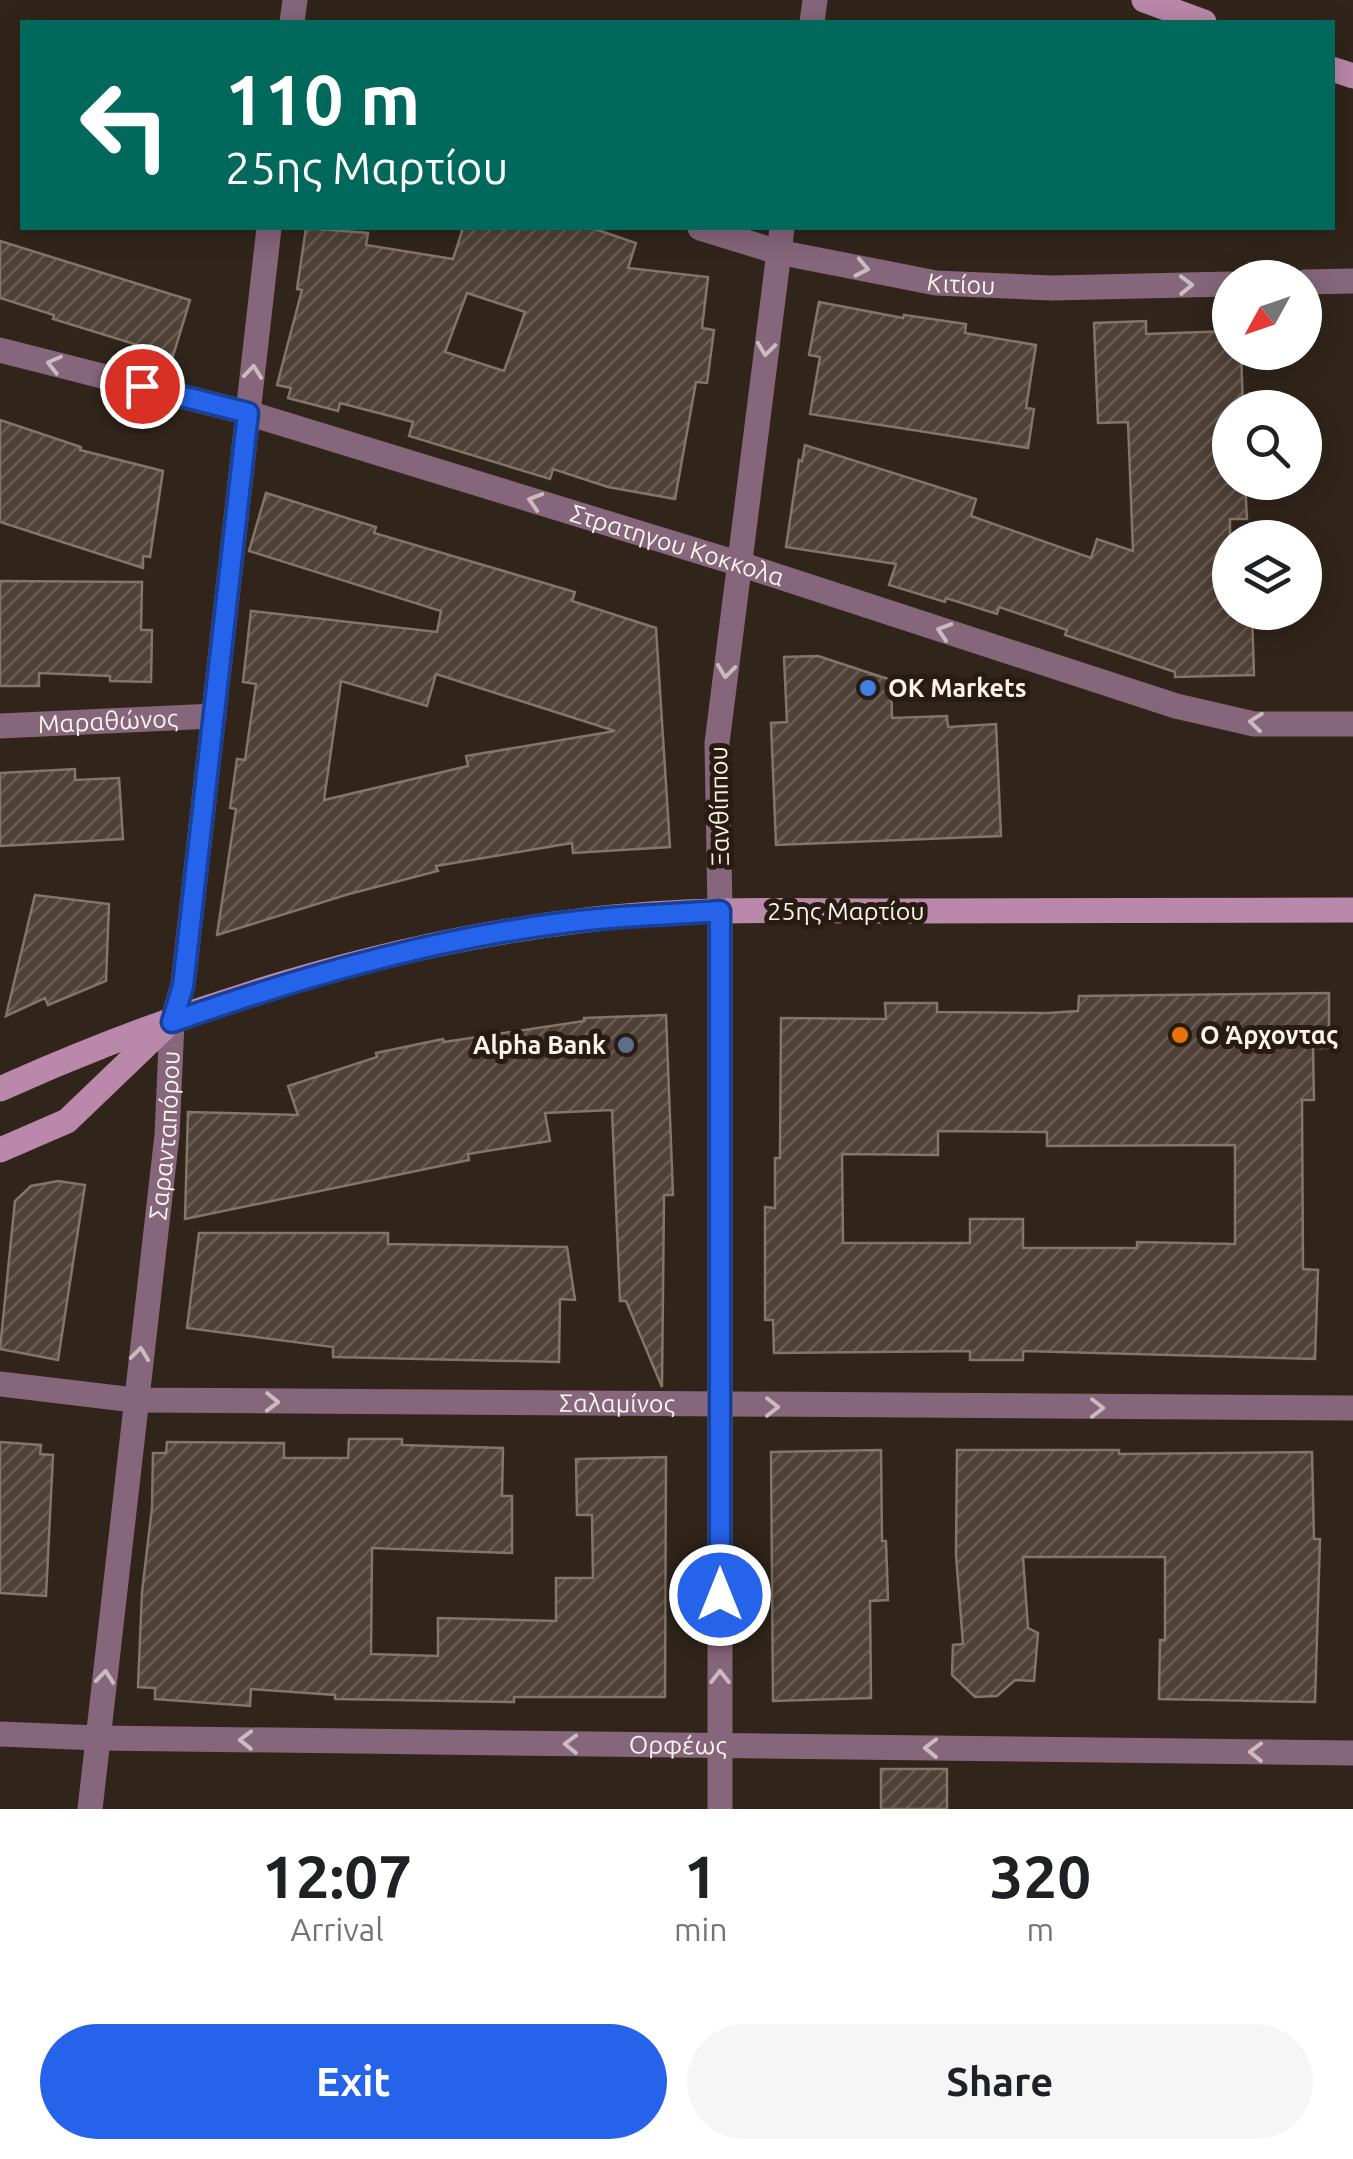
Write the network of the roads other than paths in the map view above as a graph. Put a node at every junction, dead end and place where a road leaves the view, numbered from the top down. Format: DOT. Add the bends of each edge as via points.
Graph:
graph roads {
  1 [pos="1144,0"];
  2 [pos="1199,20"];
  3 [pos="269,230"];
  4 [pos="713,230"];
  5 [pos="780,240"];
  6 [pos="1353,281"];
  7 [pos="1322,282"];
  8 [pos="1212,284"];
  9 [pos="0,350"];
  10 [pos="248,413"];
  11 [pos="740,564"];
  12 [pos="214,716"];
  13 [pos="1353,724"];
  14 [pos="0,726"];
  15 [pos="1353,910"];
  16 [pos="720,911"];
  17 [pos="172,1022"];
  18 [pos="0,1089"];
  19 [pos="0,1150"];
  20 [pos="0,1384"];
  21 [pos="134,1400"];
  22 [pos="720,1406"];
  23 [pos="1353,1408"];
  24 [pos="0,1734"];
  25 [pos="98,1738"];
  26 [pos="720,1746"];
  27 [pos="1353,1752"];
  28 [pos="90,1809"];
  29 [pos="720,1809"];
  1 -- 2 [label="street"];
  10 -- 3 [label="street, Σαρανταπόρου, one-way"];
  4 -- 5 [label="street, Κιτίου"];
  5 -- 8 [label="street, Κιτίου, one-way" via="936,283"];
  5 -- 11 [label="street, Ξανθίππου, one-way"];
  6 -- 7 [label="street"];
  10 -- 9 [label="street, Στρατηγου Κοκκολα, one-way"];
  11 -- 10 [label="street, Στρατηγου Κοκκολα, one-way"];
  10 -- 12 [label="street, Σαρανταπόρου"];
  13 -- 11 [label="street, Στρατηγου Κοκκολα, one-way" via="1254,724 1176,706"];
  11 -- 16 [label="street, Ξανθίππου, one-way" via="718,742"];
  12 -- 14 [label="street, Μαραθώνος"];
  12 -- 17 [label="street, Σαρανταπόρου" via="183,986"];
  15 -- 16 [label="street, 25ης Μαρτίου"];
  16 -- 17 [label="street, 25ης Μαρτίου" via="596,919 465,939 312,976"];
  16 -- 22 [label="street, Ξανθίππου"];
  17 -- 18 [label="street, 25ης Μαρτίου"];
  17 -- 19 [label="street, 25ης Μαρτίου" via="67,1121"];
  21 -- 17 [label="street, Σαρανταπόρου, one-way" via="167,1136"];
  20 -- 21 [label="street, Σαλαμίνος"];
  21 -- 22 [label="street, Σαλαμίνος, one-way"];
  25 -- 21 [label="street, Σαρανταπόρου, one-way"];
  22 -- 23 [label="street, Σαλαμίνος, one-way"];
  26 -- 22 [label="street, Ξανθίππου, one-way"];
  24 -- 25 [label="street, Ορφέως"];
  26 -- 25 [label="street, Ορφέως, one-way"];
  25 -- 28 [label="street, Σαρανταπόρου"];
  27 -- 26 [label="street, Ορφέως, one-way"];
  26 -- 29 [label="street, Ξανθίππου"];
}
